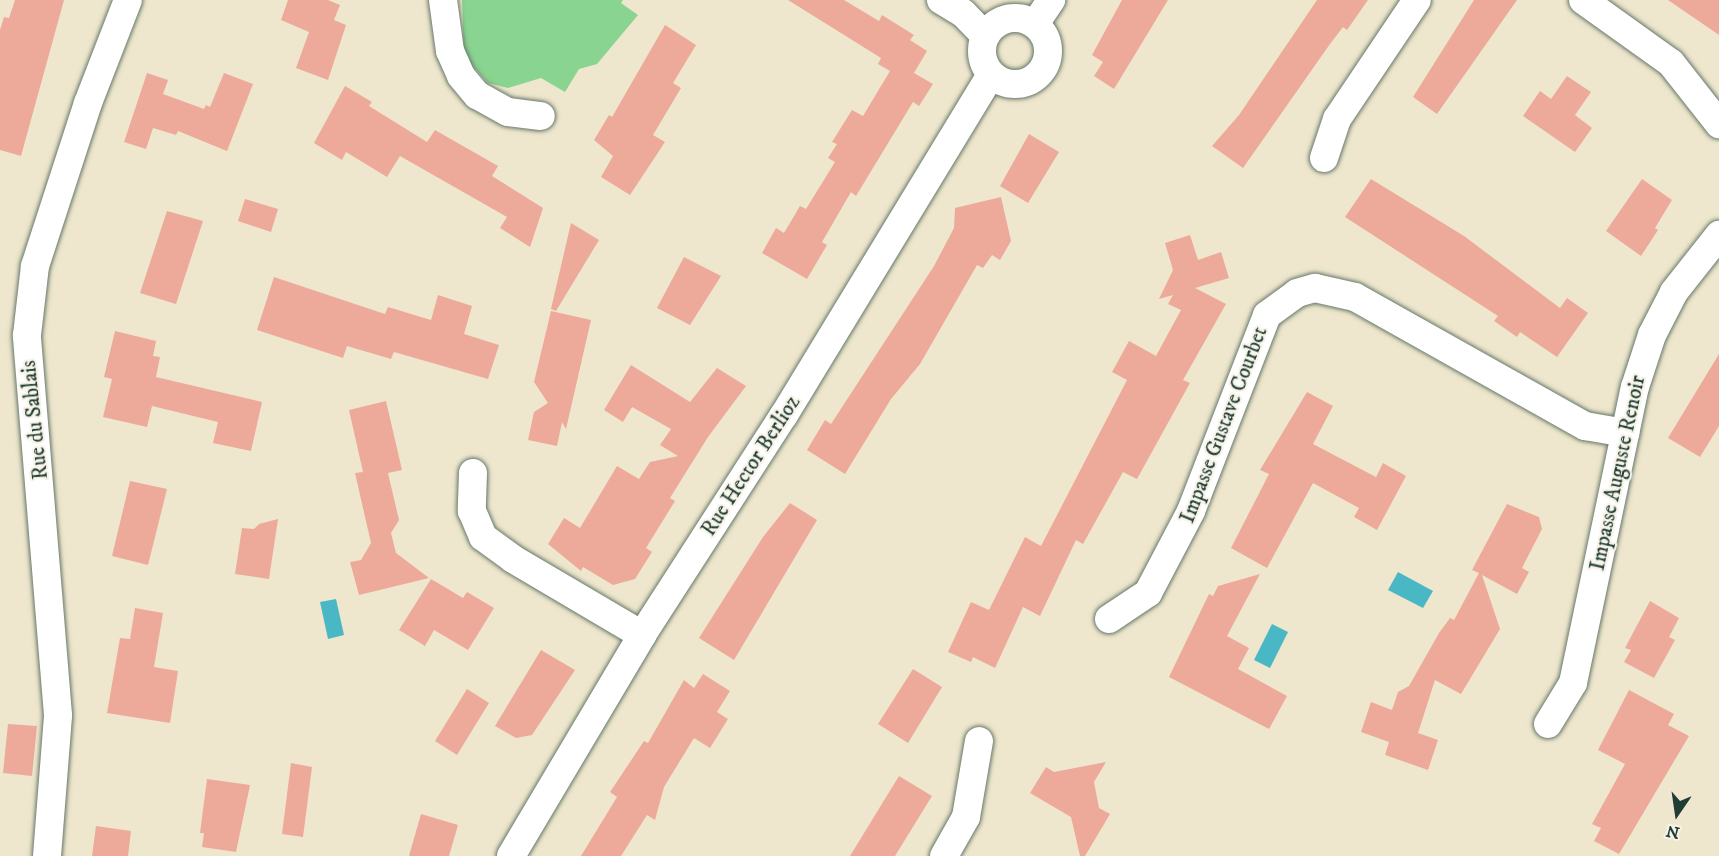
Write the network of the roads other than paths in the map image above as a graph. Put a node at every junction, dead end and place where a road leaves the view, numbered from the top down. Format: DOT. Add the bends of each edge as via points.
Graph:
graph roads {
  1 [pos="128,0"];
  2 [pos="443,0"];
  3 [pos="941,0"];
  4 [pos="1051,0"];
  5 [pos="1417,0"];
  6 [pos="1583,0"];
  7 [pos="1035,24"];
  8 [pos="985,36"];
  9 [pos="991,75"];
  10 [pos="540,116"];
  11 [pos="1719,124"];
  12 [pos="1324,158"];
  13 [pos="1719,235"];
  14 [pos="1625,433"];
  15 [pos="473,473"];
  16 [pos="1109,618"];
  17 [pos="642,635"];
  18 [pos="1548,724"];
  19 [pos="978,741"];
  20 [pos="47,856"];
  21 [pos="511,856"];
  22 [pos="944,856"];
  1 -- 20 [label="street, Rue du Sablais" via="88,103 35,266 27,335 58,715"];
  2 -- 10 [label="street" via="450,51 461,76 477,95 508,112"];
  3 -- 8 [label="street" via="963,13"];
  4 -- 7 [label="street"];
  5 -- 12 [label="street" via="1337,119"];
  6 -- 11 [label="street" via="1671,63"];
  7 -- 8 [label="street" via="1013,18 992,27"];
  7 -- 9 [label="street" via="1048,50 1043,70 1018,85"];
  8 -- 9 [label="street" via="982,56"];
  9 -- 17 [label="street, Rue Hector Berlioz" via="784,415"];
  13 -- 14 [label="street, Impasse Auguste Renoir" via="1674,292 1652,335"];
  14 -- 16 [label="street, Impasse Gustave Courbet" via="1585,426 1355,297 1316,288 1297,293 1267,315 1191,511 1148,593"];
  14 -- 18 [label="street, Impasse Auguste Renoir" via="1572,683"];
  15 -- 17 [label="street" via="472,511 483,537"];
  17 -- 21 [label="street, Rue Hector Berlioz"];
  19 -- 22 [label="street" via="966,816"];
}
